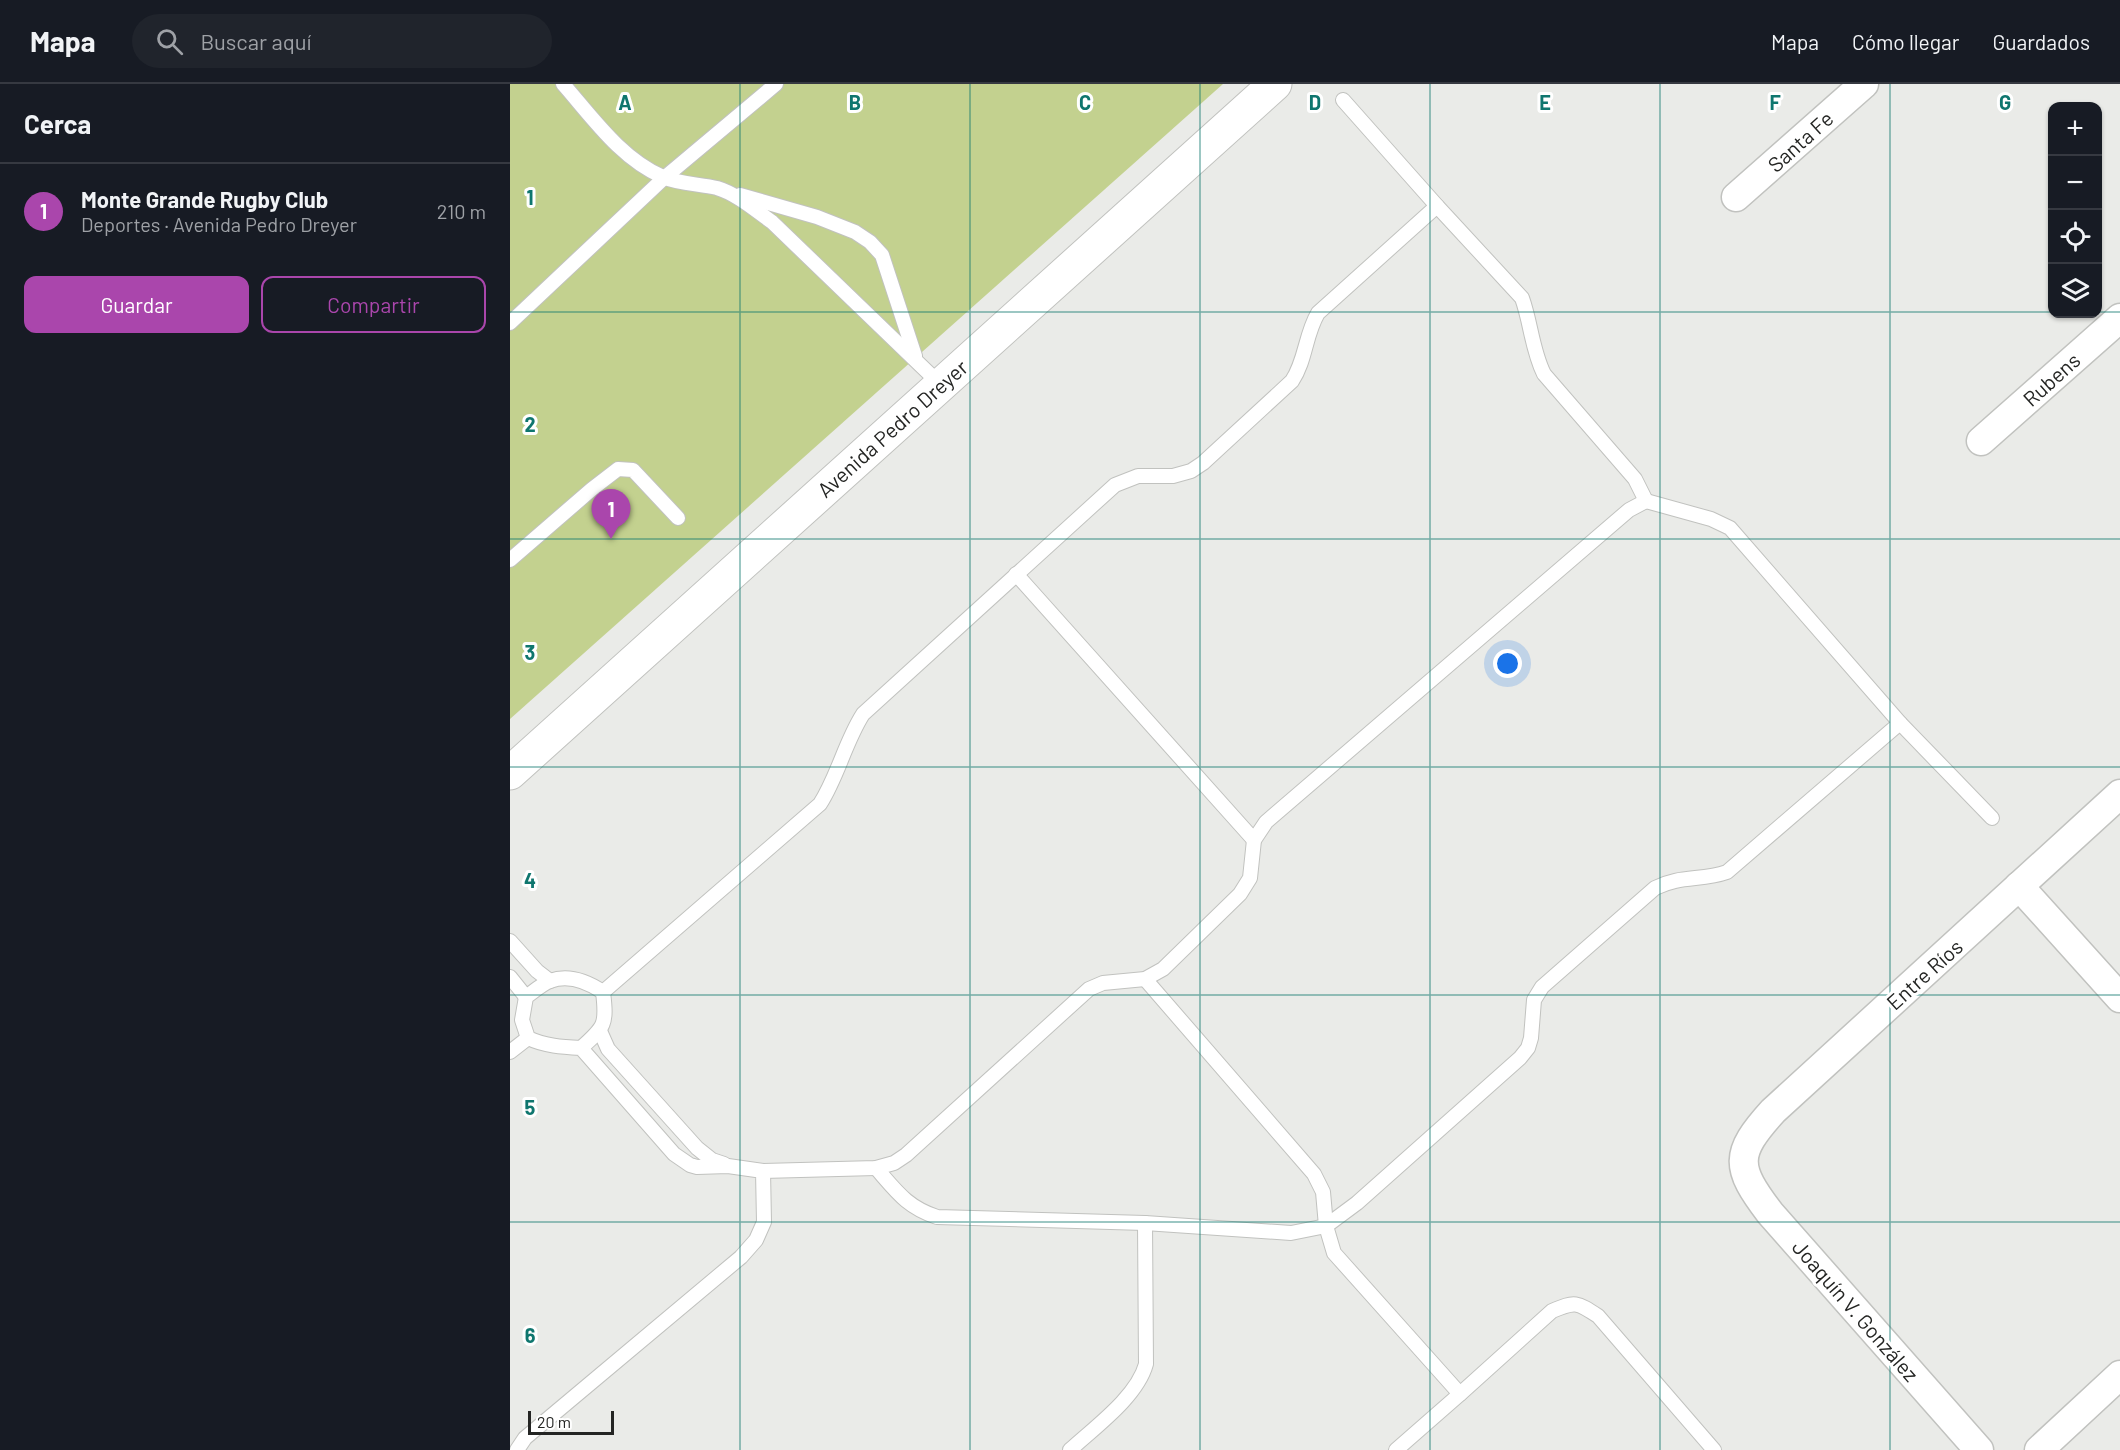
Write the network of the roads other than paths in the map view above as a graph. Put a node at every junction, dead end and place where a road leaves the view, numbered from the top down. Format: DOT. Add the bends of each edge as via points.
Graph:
graph roads {
  1 [pos="563,84"];
  2 [pos="776,84"];
  3 [pos="1275,84"];
  4 [pos="1864,84"];
  5 [pos="1343,100"];
  6 [pos="664,178"];
  7 [pos="720,189"];
  8 [pos="1736,197"];
  9 [pos="1437,206"];
  10 [pos="2120,318"];
  11 [pos="510,323"];
  12 [pos="915,358"];
  13 [pos="940,384"];
  14 [pos="1981,441"];
  15 [pos="1646,501"];
  16 [pos="678,518"];
  17 [pos="510,560"];
  18 [pos="1016,573"];
  19 [pos="1900,723"];
  20 [pos="510,773"];
  21 [pos="2120,794"];
  22 [pos="1992,818"];
  23 [pos="1254,840"];
  24 [pos="2019,886"];
  25 [pos="510,941"];
  26 [pos="510,977"];
  27 [pos="1145,979"];
  28 [pos="549,981"];
  29 [pos="603,992"];
  30 [pos="526,997"];
  31 [pos="2120,998"];
  32 [pos="600,1031"];
  33 [pos="528,1038"];
  34 [pos="581,1048"];
  35 [pos="510,1052"];
  36 [pos="1742,1164"];
  37 [pos="728,1166"];
  38 [pos="876,1168"];
  39 [pos="764,1171"];
  40 [pos="1144,1223"];
  41 [pos="1326,1226"];
  42 [pos="2120,1376"];
  43 [pos="1460,1394"];
  44 [pos="517,1450"];
  45 [pos="1070,1450"];
  46 [pos="1396,1450"];
  47 [pos="1714,1450"];
  48 [pos="1979,1450"];
  49 [pos="2039,1450"];
  1 -- 6 [label="lane" via="615,143"];
  2 -- 6 [label="lane"];
  3 -- 13 [label="main road, Avenida Pedro Dreyer"];
  4 -- 8 [label="street, Santa Fe"];
  5 -- 9 [label="lane"];
  6 -- 7 [label="lane"];
  6 -- 11 [label="lane"];
  7 -- 12 [label="lane" via="772,222"];
  7 -- 12 [label="lane" via="817,217 870,242 882,255"];
  9 -- 15 [label="lane" via="1522,298 1544,374 1635,479"];
  9 -- 18 [label="lane" via="1318,313 1292,381 1203,463 1173,476 1138,476 1115,484"];
  10 -- 14 [label="street, Rubens"];
  12 -- 13 [label="lane"];
  13 -- 20 [label="main road, Avenida Pedro Dreyer"];
  15 -- 19 [label="lane" via="1730,528"];
  15 -- 23 [label="lane" via="1629,510 1266,822"];
  16 -- 17 [label="lane" via="633,470 618,469"];
  18 -- 23 [label="lane"];
  18 -- 29 [label="lane" via="863,714 820,804"];
  19 -- 22 [label="lane"];
  19 -- 41 [label="lane" via="1727,872 1670,881 1656,888 1542,987 1534,1000 1528,1048 1520,1058"];
  21 -- 24 [label="street, Entre Ríos"];
  23 -- 27 [label="lane" via="1250,878 1240,894 1163,969"];
  24 -- 31 [label="street"];
  24 -- 36 [label="street, Entre Ríos" via="1773,1112 1753,1134"];
  25 -- 28 [label="lane"];
  26 -- 30 [label="lane"];
  27 -- 38 [label="lane" via="1103,983 1089,989 906,1155"];
  27 -- 41 [label="lane" via="1314,1174 1323,1192"];
  28 -- 29 [label="lane" via="567,978 588,982"];
  28 -- 30 [label="lane"];
  29 -- 32 [label="lane" via="606,1014"];
  30 -- 33 [label="lane" via="522,1020"];
  32 -- 34 [label="lane"];
  32 -- 37 [label="lane" via="608,1049 697,1148"];
  33 -- 34 [label="lane" via="558,1047"];
  33 -- 35 [label="lane"];
  34 -- 37 [label="lane" via="674,1154 697,1167"];
  36 -- 48 [label="street, Joaquín V. González" via="1751,1188 1770,1213"];
  37 -- 39 [label="lane"];
  38 -- 39 [label="lane"];
  38 -- 40 [label="lane" via="908,1203 920,1212 938,1217"];
  39 -- 44 [label="lane" via="764,1221 756,1240 741,1257 525,1438"];
  40 -- 41 [label="lane" via="1291,1233"];
  40 -- 45 [label="lane" via="1146,1364 1142,1377 1134,1390"];
  41 -- 43 [label="lane" via="1334,1253"];
  42 -- 49 [label="street"];
  43 -- 46 [label="lane"];
  43 -- 47 [label="lane" via="1552,1311 1581,1304 1598,1316"];
}
